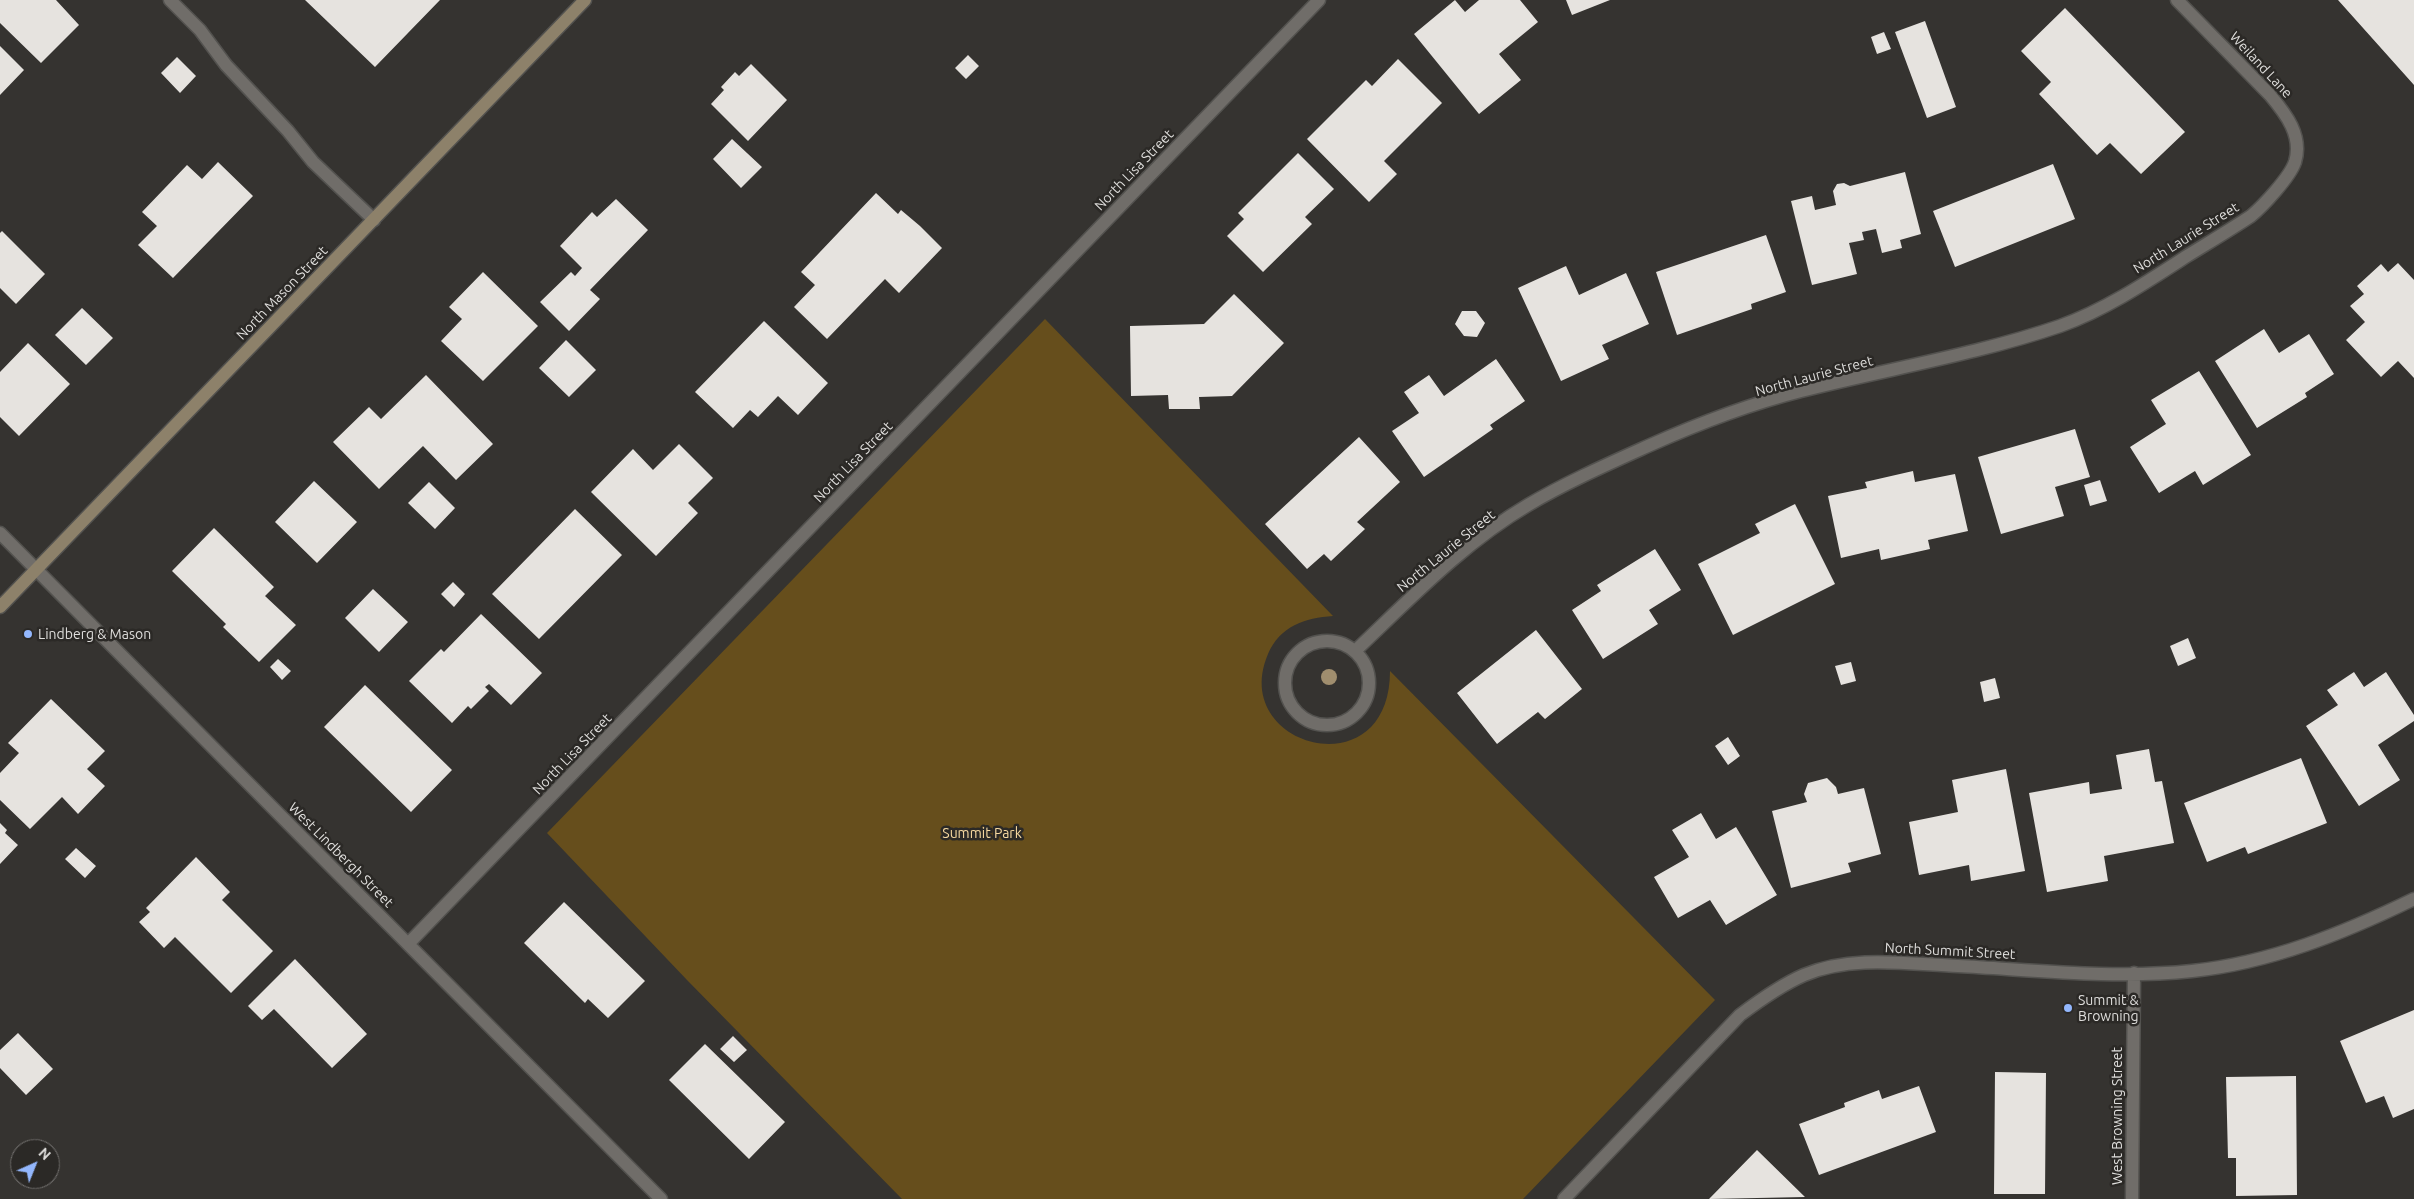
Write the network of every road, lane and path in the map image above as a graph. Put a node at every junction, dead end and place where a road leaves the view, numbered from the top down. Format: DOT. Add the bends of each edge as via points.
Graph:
graph roads {
  1 [pos="170,0"];
  2 [pos="585,0"];
  3 [pos="1319,0"];
  4 [pos="2177,0"];
  5 [pos="2294,164"];
  6 [pos="374,220"];
  7 [pos="0,533"];
  8 [pos="36,569"];
  9 [pos="0,607"];
  10 [pos="1355,651"];
  11 [pos="2414,899"];
  12 [pos="408,944"];
  13 [pos="2134,973"];
  14 [pos="661,1199"];
  15 [pos="1564,1199"];
  16 [pos="2132,1199"];
  1 -- 6 [label="street" via="200,30 312,162"];
  2 -- 6 [label="main road, North Mason Street"];
  3 -- 12 [label="street, North Lisa Street"];
  4 -- 5 [label="street, Weiland Lane" via="2283,110 2297,143"];
  5 -- 10 [label="street, North Laurie Street" via="2253,214 2109,303 2061,325 1922,364 1799,392 1741,411 1649,446 1527,505 1475,542 1418,590"];
  6 -- 8 [label="main road, North Mason Street"];
  7 -- 8 [label="street, West Lindbergh Street"];
  8 -- 9 [label="main road, North Mason Street"];
  8 -- 12 [label="street, West Lindbergh Street"];
  10 -- 10 [label="street" via="1331,641 1306,646 1295,655 1288,666 1285,692 1299,715 1310,722 1336,725 1359,711 1370,687 1369,674"];
  11 -- 13 [label="street, North Summit Street" via="2358,925 2269,956 2192,971"];
  12 -- 14 [label="street, West Lindbergh Street"];
  13 -- 15 [label="street, North Summit Street" via="1869,962 1804,975 1740,1014"];
  13 -- 16 [label="street, West Browning Street"];
}
